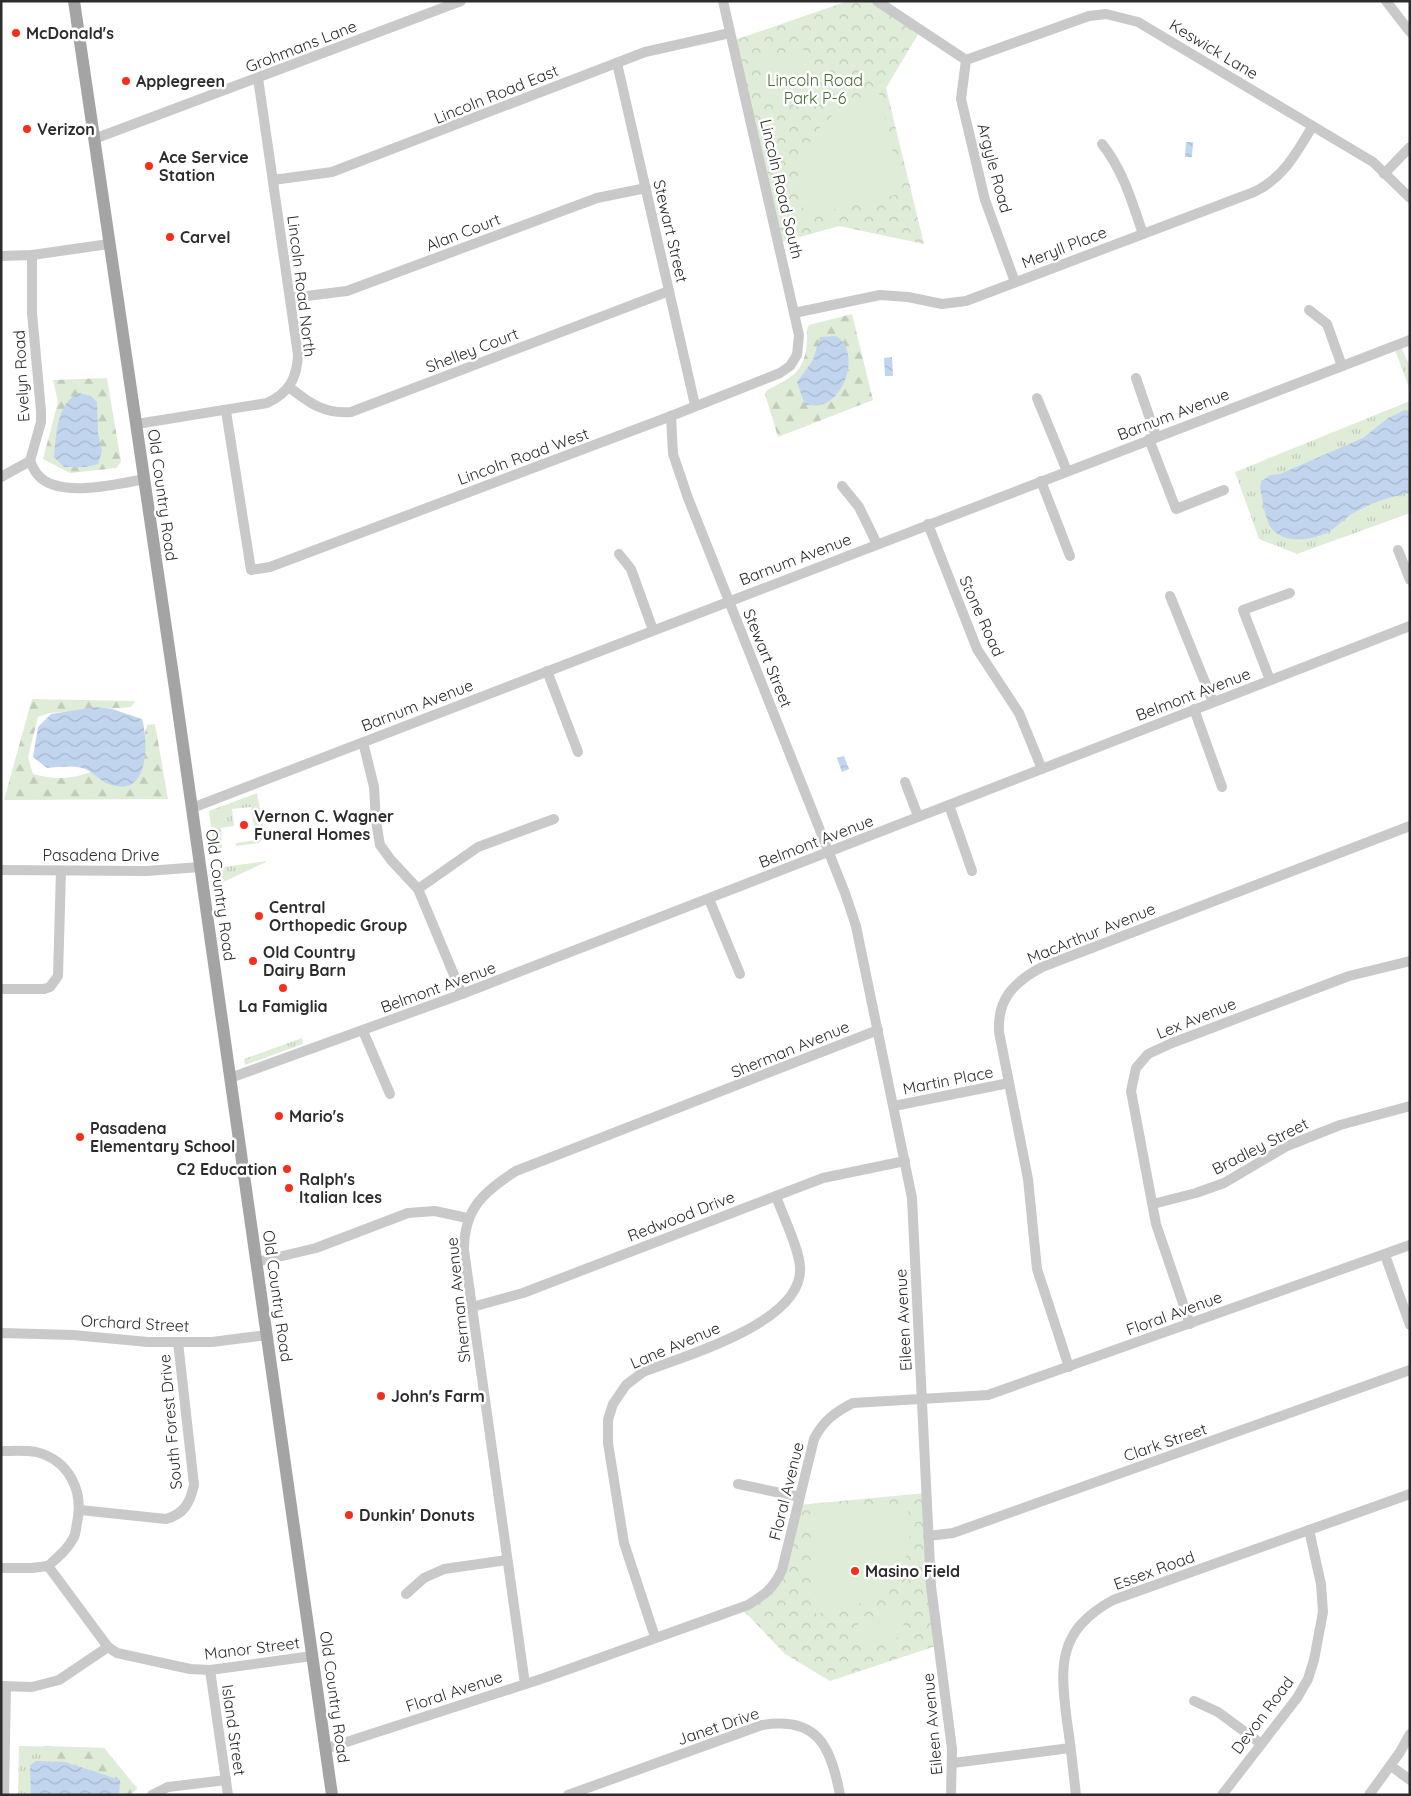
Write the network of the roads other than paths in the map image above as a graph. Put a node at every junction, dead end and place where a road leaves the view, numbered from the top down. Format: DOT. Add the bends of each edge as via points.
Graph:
graph roads {
  1 [pos="74,1"];
  2 [pos="461,1"];
  3 [pos="723,1"];
  4 [pos="878,1"];
  5 [pos="898,1"];
  6 [pos="1386,1"];
  7 [pos="891,10"];
  8 [pos="1409,30"];
  9 [pos="730,33"];
  10 [pos="966,60"];
  11 [pos="617,63"];
  12 [pos="258,78"];
  13 [pos="1312,127"];
  14 [pos="94,139"];
  15 [pos="1102,144"];
  16 [pos="1410,147"];
  17 [pos="1384,174"];
  18 [pos="273,180"];
  19 [pos="646,188"];
  20 [pos="1410,198"];
  21 [pos="1143,234"];
  22 [pos="109,244"];
  23 [pos="32,255"];
  24 [pos="1,256"];
  25 [pos="1014,282"];
  26 [pos="669,291"];
  27 [pos="290,298"];
  28 [pos="1309,310"];
  29 [pos="794,313"];
  30 [pos="1410,340"];
  31 [pos="797,355"];
  32 [pos="1342,366"];
  33 [pos="1136,378"];
  34 [pos="289,387"];
  35 [pos="1038,398"];
  36 [pos="696,405"];
  37 [pos="226,411"];
  38 [pos="671,416"];
  39 [pos="136,424"];
  40 [pos="1153,438"];
  41 [pos="30,461"];
  42 [pos="1067,471"];
  43 [pos="1,477"];
  44 [pos="145,479"];
  45 [pos="1041,481"];
  46 [pos="842,486"];
  47 [pos="1224,490"];
  48 [pos="928,524"];
  49 [pos="877,544"];
  50 [pos="1398,550"];
  51 [pos="619,554"];
  52 [pos="1070,556"];
  53 [pos="1410,580"];
  54 [pos="1290,593"];
  55 [pos="1170,596"];
  56 [pos="729,601"];
  57 [pos="1410,626"];
  58 [pos="653,630"];
  59 [pos="547,671"];
  60 [pos="1270,680"];
  61 [pos="1213,702"];
  62 [pos="1194,710"];
  63 [pos="363,742"];
  64 [pos="578,752"];
  65 [pos="1042,769"];
  66 [pos="904,782"];
  67 [pos="1222,787"];
  68 [pos="949,805"];
  69 [pos="192,808"];
  70 [pos="918,816"];
  71 [pos="554,819"];
  72 [pos="1410,826"];
  73 [pos="829,852"];
  74 [pos="200,867"];
  75 [pos="1,870"];
  76 [pos="61,871"];
  77 [pos="972,871"];
  78 [pos="418,889"];
  79 [pos="709,899"];
  80 [pos="1410,961"];
  81 [pos="740,974"];
  82 [pos="1,990"];
  83 [pos="462,994"];
  84 [pos="363,1030"];
  85 [pos="878,1030"];
  86 [pos="230,1078"];
  87 [pos="1009,1083"];
  88 [pos="390,1094"];
  89 [pos="894,1106"];
  90 [pos="1410,1106"];
  91 [pos="904,1161"];
  92 [pos="776,1196"];
  93 [pos="1153,1204"];
  94 [pos="467,1218"];
  95 [pos="1410,1245"];
  96 [pos="1385,1255"];
  97 [pos="257,1262"];
  98 [pos="472,1307"];
  99 [pos="1190,1324"];
  100 [pos="1410,1325"];
  101 [pos="1,1333"];
  102 [pos="267,1335"];
  103 [pos="178,1342"];
  104 [pos="1069,1367"];
  105 [pos="1410,1370"];
  106 [pos="922,1399"];
  107 [pos="1,1451"];
  108 [pos="738,1484"];
  109 [pos="1410,1494"];
  110 [pos="800,1497"];
  111 [pos="80,1510"];
  112 [pos="1309,1530"];
  113 [pos="928,1536"];
  114 [pos="508,1560"];
  115 [pos="48,1566"];
  116 [pos="1,1568"];
  117 [pos="406,1594"];
  118 [pos="656,1637"];
  119 [pos="108,1647"];
  120 [pos="312,1656"];
  121 [pos="210,1670"];
  122 [pos="525,1684"];
  123 [pos="4,1686"];
  124 [pos="1194,1701"];
  125 [pos="1410,1734"];
  126 [pos="1260,1743"];
  127 [pos="1070,1748"];
  128 [pos="326,1749"];
  129 [pos="952,1763"];
  130 [pos="1390,1766"];
  131 [pos="226,1780"];
  132 [pos="1410,1780"];
  133 [pos="4,1795"];
  134 [pos="152,1795"];
  135 [pos="228,1795"];
  136 [pos="332,1795"];
  137 [pos="568,1795"];
  138 [pos="840,1795"];
  139 [pos="951,1795"];
  140 [pos="1076,1795"];
  141 [pos="1222,1795"];
  142 [pos="1369,1795"];
  1 -- 14 [label="main road, Old Country Road"];
  2 -- 12 [label="street, Grohmans Lane"];
  3 -- 9 [label="street, Lincoln Road South"];
  4 -- 7 [label="street"];
  5 -- 7 [label="street"];
  6 -- 8 [label="street"];
  7 -- 10 [label="street"];
  9 -- 11 [label="street, Lincoln Road East" via="646,52"];
  9 -- 29 [label="street, Lincoln Road South"];
  10 -- 13 [label="street, Keswick Lane" via="1089,16 1124,17 1160,33"];
  10 -- 25 [label="street, Argyle Road" via="961,99 986,200"];
  11 -- 18 [label="street, Lincoln Road East" via="332,172"];
  11 -- 19 [label="street, Stewart Street"];
  12 -- 14 [label="street, Grohmans Lane"];
  12 -- 18 [label="street, Lincoln Road North"];
  13 -- 17 [label="street, Keswick Lane" via="1373,162"];
  13 -- 21 [label="street, Meryll Place" via="1290,164 1268,185"];
  14 -- 22 [label="main road, Old Country Road"];
  15 -- 21 [label="street" via="1113,157 1125,182"];
  16 -- 17 [label="street"];
  17 -- 20 [label="street, Keswick Lane"];
  18 -- 27 [label="street, Lincoln Road North"];
  19 -- 26 [label="street, Stewart Street"];
  19 -- 27 [label="street, Alan Court" via="596,198 347,292"];
  21 -- 25 [label="street, Meryll Place"];
  22 -- 23 [label="street"];
  22 -- 39 [label="main road, Old Country Road"];
  23 -- 24 [label="street"];
  23 -- 41 [label="street, Evelyn Road" via="32,313 41,416"];
  25 -- 29 [label="street, Meryll Place" via="952,304 888,295"];
  26 -- 34 [label="street, Shelley Court" via="351,412 318,408"];
  26 -- 36 [label="street, Stewart Street"];
  27 -- 34 [label="street, Lincoln Road North" via="298,355 297,371"];
  28 -- 32 [label="street" via="1327,324"];
  29 -- 31 [label="street, Lincoln Road South" via="799,334"];
  30 -- 32 [label="street, Barnum Avenue"];
  31 -- 36 [label="street, Lincoln Road West" via="780,373"];
  32 -- 40 [label="street, Barnum Avenue"];
  33 -- 40 [label="street"];
  34 -- 37 [label="street" via="277,399 267,403"];
  35 -- 42 [label="street"];
  36 -- 38 [label="street, Lincoln Road West"];
  37 -- 38 [label="street, Lincoln Road West" via="251,570 270,567"];
  37 -- 39 [label="street"];
  38 -- 56 [label="street, Stewart Street" via="676,467"];
  39 -- 44 [label="main road, Old Country Road"];
  40 -- 42 [label="street, Barnum Avenue"];
  40 -- 47 [label="street" via="1176,509"];
  41 -- 43 [label="street"];
  41 -- 44 [label="street" via="38,476 50,484 66,488 110,486"];
  42 -- 45 [label="street, Barnum Avenue"];
  44 -- 69 [label="main road, Old Country Road"];
  45 -- 48 [label="street, Barnum Avenue"];
  45 -- 52 [label="street"];
  46 -- 49 [label="street" via="859,507"];
  48 -- 49 [label="street, Barnum Avenue"];
  48 -- 65 [label="street, Stone Road" via="977,649 1020,712"];
  49 -- 56 [label="street, Barnum Avenue"];
  50 -- 53 [label="street"];
  51 -- 58 [label="street" via="631,569"];
  54 -- 60 [label="street" via="1243,610"];
  55 -- 61 [label="street"];
  56 -- 58 [label="street, Barnum Avenue"];
  56 -- 73 [label="street, Stewart Street"];
  57 -- 60 [label="street, Belmont Avenue"];
  58 -- 59 [label="street, Barnum Avenue"];
  59 -- 63 [label="street, Barnum Avenue"];
  59 -- 64 [label="street"];
  60 -- 61 [label="street, Belmont Avenue"];
  61 -- 62 [label="street, Belmont Avenue"];
  62 -- 65 [label="street, Belmont Avenue"];
  62 -- 67 [label="street"];
  63 -- 69 [label="street, Barnum Avenue"];
  63 -- 78 [label="street" via="374,787 380,845"];
  65 -- 68 [label="street, Belmont Avenue"];
  66 -- 70 [label="street"];
  68 -- 70 [label="street, Belmont Avenue"];
  68 -- 77 [label="street"];
  69 -- 74 [label="main road, Old Country Road"];
  70 -- 73 [label="street, Belmont Avenue"];
  71 -- 78 [label="street" via="478,847"];
  72 -- 87 [label="street, MacArthur Avenue" via="1026,976 1011,988 1000,1010 999,1032"];
  73 -- 79 [label="street, Belmont Avenue"];
  73 -- 85 [label="street, Eileen Avenue" via="856,926"];
  74 -- 76 [label="street, Pasadena Drive"];
  74 -- 86 [label="main road, Old Country Road"];
  75 -- 76 [label="street, Pasadena Drive"];
  76 -- 82 [label="street" via="58,976 50,987 44,989"];
  78 -- 83 [label="street"];
  79 -- 81 [label="street"];
  79 -- 83 [label="street, Belmont Avenue"];
  80 -- 93 [label="street, Lex Avenue" via="1313,988 1148,1054 1136,1068 1130,1090"];
  83 -- 84 [label="street, Belmont Avenue"];
  84 -- 86 [label="street, Belmont Avenue"];
  84 -- 88 [label="street"];
  85 -- 89 [label="street, Eileen Avenue"];
  85 -- 94 [label="street, Sherman Avenue" via="516,1171 481,1198"];
  86 -- 97 [label="main road, Old Country Road"];
  87 -- 89 [label="street, Martin Place"];
  87 -- 104 [label="street, MacArthur Avenue" via="1028,1179 1037,1269"];
  89 -- 91 [label="street, Eileen Avenue"];
  90 -- 93 [label="street, Bradley Street" via="1340,1125 1287,1146 1224,1183"];
  91 -- 92 [label="street, Redwood Drive" via="823,1178"];
  91 -- 106 [label="street, Eileen Avenue" via="913,1211"];
  92 -- 98 [label="street, Redwood Drive" via="524,1293"];
  92 -- 118 [label="street, Lane Avenue" via="800,1264 799,1282 794,1291 763,1321 746,1332 634,1378 618,1394 608,1420 608,1443 624,1543"];
  93 -- 99 [label="street, Lex Avenue" via="1165,1253"];
  94 -- 97 [label="street" via="435,1211 408,1213 316,1248"];
  94 -- 98 [label="street, Sherman Avenue" via="464,1250"];
  95 -- 96 [label="street, Floral Avenue"];
  96 -- 99 [label="street, Floral Avenue"];
  96 -- 100 [label="street"];
  97 -- 102 [label="main road, Old Country Road"];
  98 -- 114 [label="street, Sherman Avenue"];
  99 -- 104 [label="street, Floral Avenue"];
  101 -- 103 [label="street, Orchard Street"];
  102 -- 103 [label="street, Orchard Street" via="212,1342"];
  102 -- 120 [label="main road, Old Country Road"];
  103 -- 111 [label="street, South Forest Drive" via="194,1485 192,1498 186,1508 166,1519"];
  104 -- 106 [label="street, Floral Avenue" via="988,1395"];
  105 -- 113 [label="street, Clark Street" via="953,1533"];
  106 -- 110 [label="street, Floral Avenue" via="853,1403 834,1413 814,1439"];
  106 -- 113 [label="street, Eileen Avenue"];
  107 -- 111 [label="street" via="35,1452 53,1459 67,1471 77,1487"];
  108 -- 110 [label="street"];
  109 -- 112 [label="street, Essex Road"];
  110 -- 118 [label="street, Floral Avenue" via="786,1555 774,1586 748,1605"];
  111 -- 115 [label="street" via="75,1536"];
  112 -- 126 [label="street, Devon Road" via="1321,1584 1323,1612 1318,1646 1308,1679 1297,1698"];
  112 -- 127 [label="street, Essex Road" via="1113,1600 1087,1617 1072,1637 1062,1671"];
  113 -- 129 [label="street, Eileen Avenue"];
  114 -- 117 [label="street" via="444,1569 424,1578"];
  114 -- 122 [label="street, Sherman Avenue"];
  115 -- 116 [label="street"];
  115 -- 119 [label="street"];
  118 -- 122 [label="street, Floral Avenue"];
  119 -- 121 [label="street, Manor Street" via="128,1656"];
  119 -- 123 [label="street" via="59,1680 32,1687"];
  120 -- 121 [label="street, Manor Street"];
  120 -- 128 [label="main road, Old Country Road"];
  121 -- 131 [label="street, Island Street"];
  122 -- 128 [label="street, Floral Avenue"];
  123 -- 133 [label="street"];
  124 -- 126 [label="street" via="1218,1712"];
  125 -- 130 [label="street"];
  126 -- 141 [label="street, Devon Road"];
  127 -- 129 [label="street"];
  127 -- 140 [label="street, Essex Road"];
  128 -- 136 [label="main road, Old Country Road"];
  129 -- 139 [label="street, Eileen Avenue"];
  130 -- 132 [label="street"];
  130 -- 142 [label="street"];
  131 -- 134 [label="street" via="168,1788"];
  131 -- 135 [label="street, Island Street"];
  137 -- 138 [label="street, Janet Drive" via="775,1723 805,1729 822,1742 834,1764"];
}
